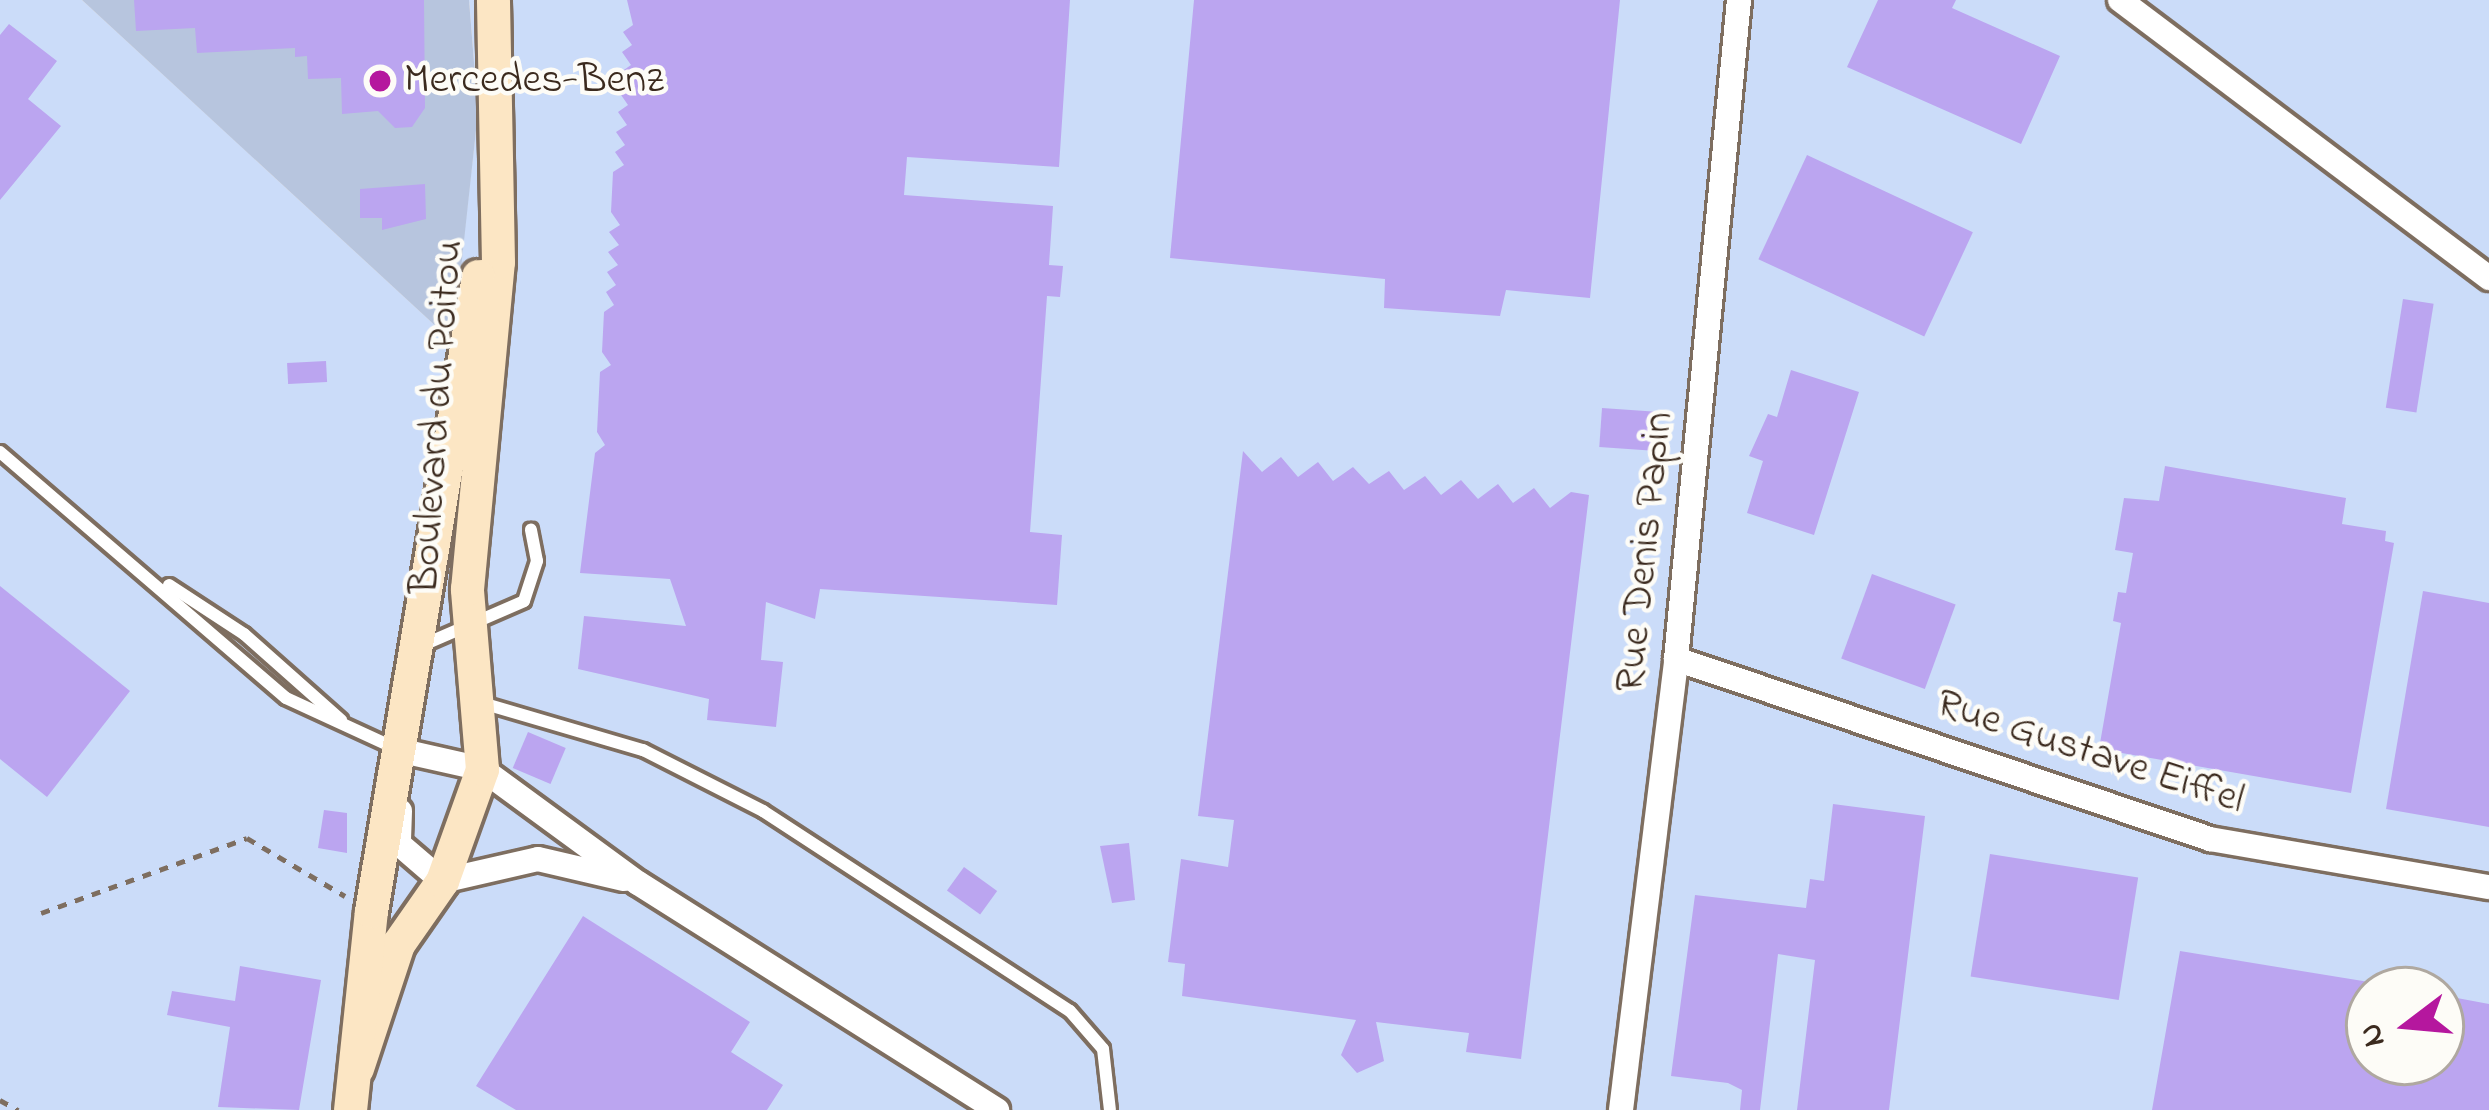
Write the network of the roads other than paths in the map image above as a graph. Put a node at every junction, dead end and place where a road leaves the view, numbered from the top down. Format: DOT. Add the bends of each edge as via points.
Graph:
graph roads {
  1 [pos="493,0"];
  2 [pos="1739,0"];
  3 [pos="2120,0"];
  4 [pos="495,175"];
  5 [pos="2489,278"];
  6 [pos="0,452"];
  7 [pos="531,530"];
  8 [pos="144,569"];
  9 [pos="471,623"];
  10 [pos="415,650"];
  11 [pos="1676,659"];
  12 [pos="482,703"];
  13 [pos="346,725"];
  14 [pos="396,763"];
  15 [pos="482,769"];
  16 [pos="442,881"];
  17 [pos="638,883"];
  18 [pos="2489,887"];
  19 [pos="357,1068"];
  20 [pos="350,1110"];
  21 [pos="998,1110"];
  22 [pos="1111,1110"];
  23 [pos="1621,1110"];
  1 -- 4 [label="main road, Boulevard du Poitou"];
  2 -- 11 [label="street, Rue Denis Papin"];
  3 -- 5 [label="street"];
  4 -- 9 [label="main road, Boulevard du Poitou" via="492,352 469,524"];
  4 -- 10 [label="main road, Boulevard du Poitou"];
  6 -- 8 [label="lane"];
  7 -- 9 [label="lane" via="537,561 524,601"];
  8 -- 13 [label="lane" via="227,621"];
  8 -- 13 [label="lane" via="286,698"];
  9 -- 10 [label="lane"];
  9 -- 12 [label="main road, Boulevard du Poitou"];
  10 -- 14 [label="main road, Boulevard du Poitou"];
  11 -- 18 [label="street, Rue Gustave Eiffel" via="2210,839"];
  11 -- 23 [label="street, Rue Denis Papin"];
  12 -- 15 [label="main road, Boulevard du Poitou"];
  12 -- 22 [label="lane" via="643,750 763,811 1070,1011 1103,1049"];
  13 -- 14 [label="lane"];
  14 -- 15 [label="street"];
  14 -- 16 [label="street" via="399,844"];
  14 -- 19 [label="main road, Boulevard du Poitou" via="371,910"];
  15 -- 16 [label="main road, Boulevard du Poitou"];
  15 -- 17 [label="street"];
  16 -- 17 [label="street" via="538,859"];
  16 -- 19 [label="main road, Boulevard du Poitou" via="398,944"];
  17 -- 21 [label="street"];
  19 -- 20 [label="main road, Boulevard du Poitou"];
}
